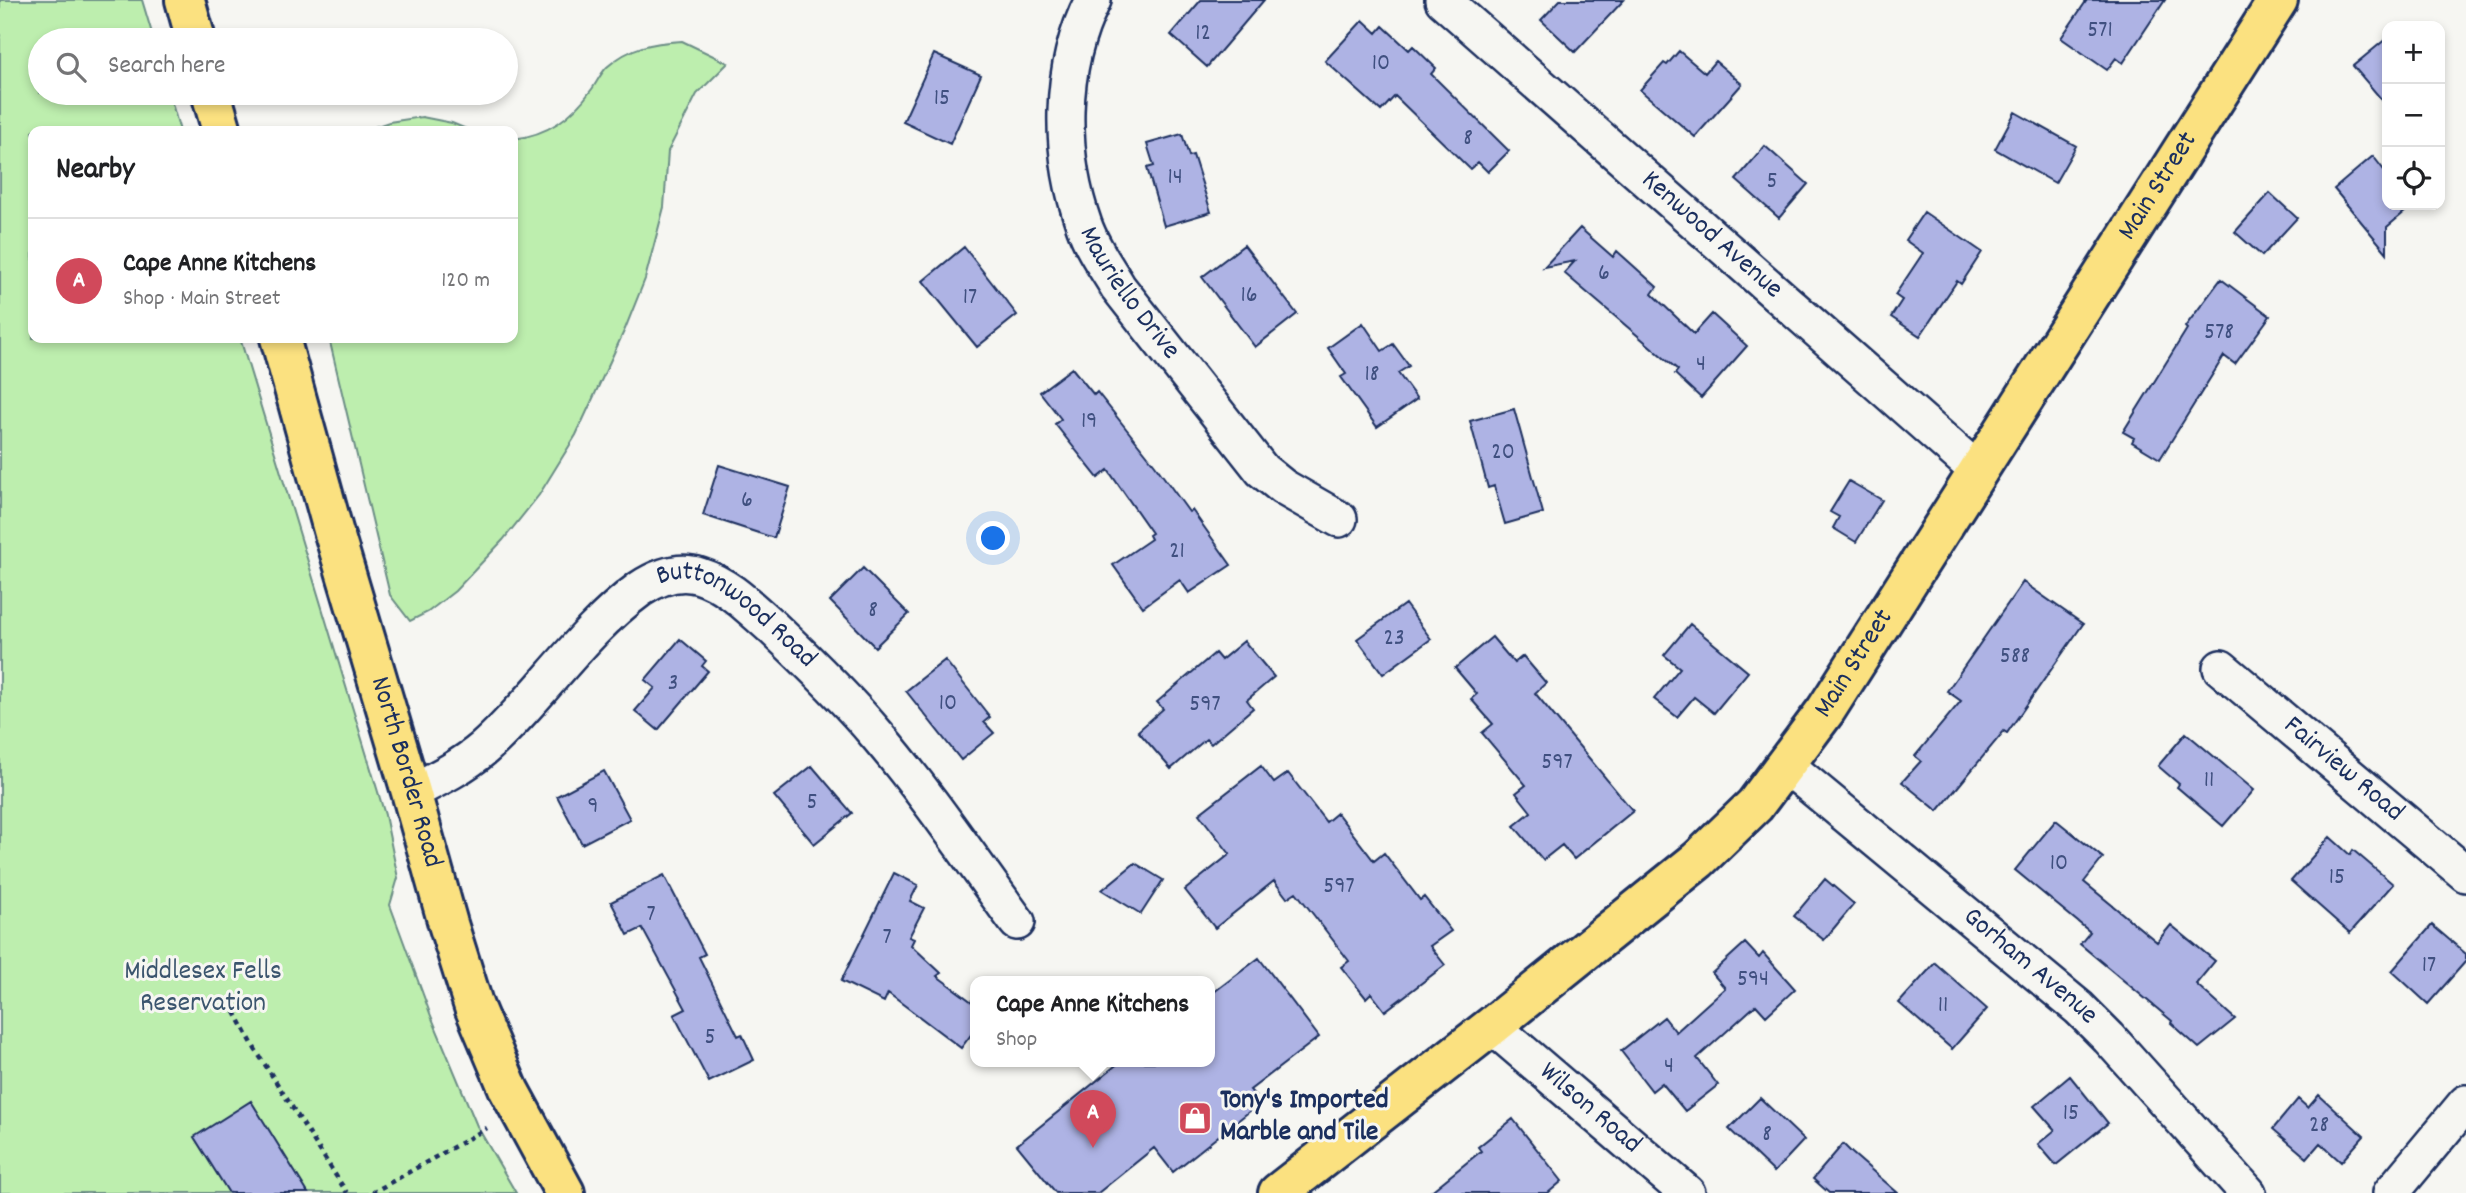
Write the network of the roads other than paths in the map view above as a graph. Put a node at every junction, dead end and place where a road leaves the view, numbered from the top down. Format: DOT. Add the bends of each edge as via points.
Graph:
graph roads {
  1 [pos="185,0"];
  2 [pos="1093,0"];
  3 [pos="1443,0"];
  4 [pos="2278,0"];
  5 [pos="193,28"];
  6 [pos="214,105"];
  7 [pos="221,126"];
  8 [pos="281,343"];
  9 [pos="1979,472"];
  10 [pos="1339,519"];
  11 [pos="2221,668"];
  12 [pos="1787,766"];
  13 [pos="411,792"];
  14 [pos="2466,874"];
  15 [pos="1017,922"];
  16 [pos="1492,1026"];
  17 [pos="2466,1103"];
  18 [pos="565,1193"];
  19 [pos="1278,1193"];
  20 [pos="1687,1193"];
  21 [pos="2248,1193"];
  22 [pos="2391,1193"];
  1 -- 5 [label="main road"];
  2 -- 10 [label="street, Mauriello Drive" via="1075,47 1067,102 1068,160 1085,228 1097,254 1262,470"];
  3 -- 9 [label="street, Kenwood Avenue"];
  4 -- 9 [label="main road, Main Street"];
  6 -- 7 [label="main road"];
  8 -- 13 [label="main road, North Border Road"];
  9 -- 12 [label="main road, Main Street"];
  11 -- 14 [label="street, Fairview Road"];
  12 -- 16 [label="main road, Main Street" via="1699,860"];
  12 -- 21 [label="street, Gorham Avenue" via="2079,1008"];
  13 -- 15 [label="street, Buttonwood Road" via="456,770 484,747 570,655 642,588 668,575 696,575 734,594 849,704"];
  13 -- 18 [label="main road, North Border Road" via="474,1006 509,1090"];
  16 -- 19 [label="main road, Main Street"];
  16 -- 20 [label="street, Wilson Road"];
  17 -- 22 [label="street"];
}
